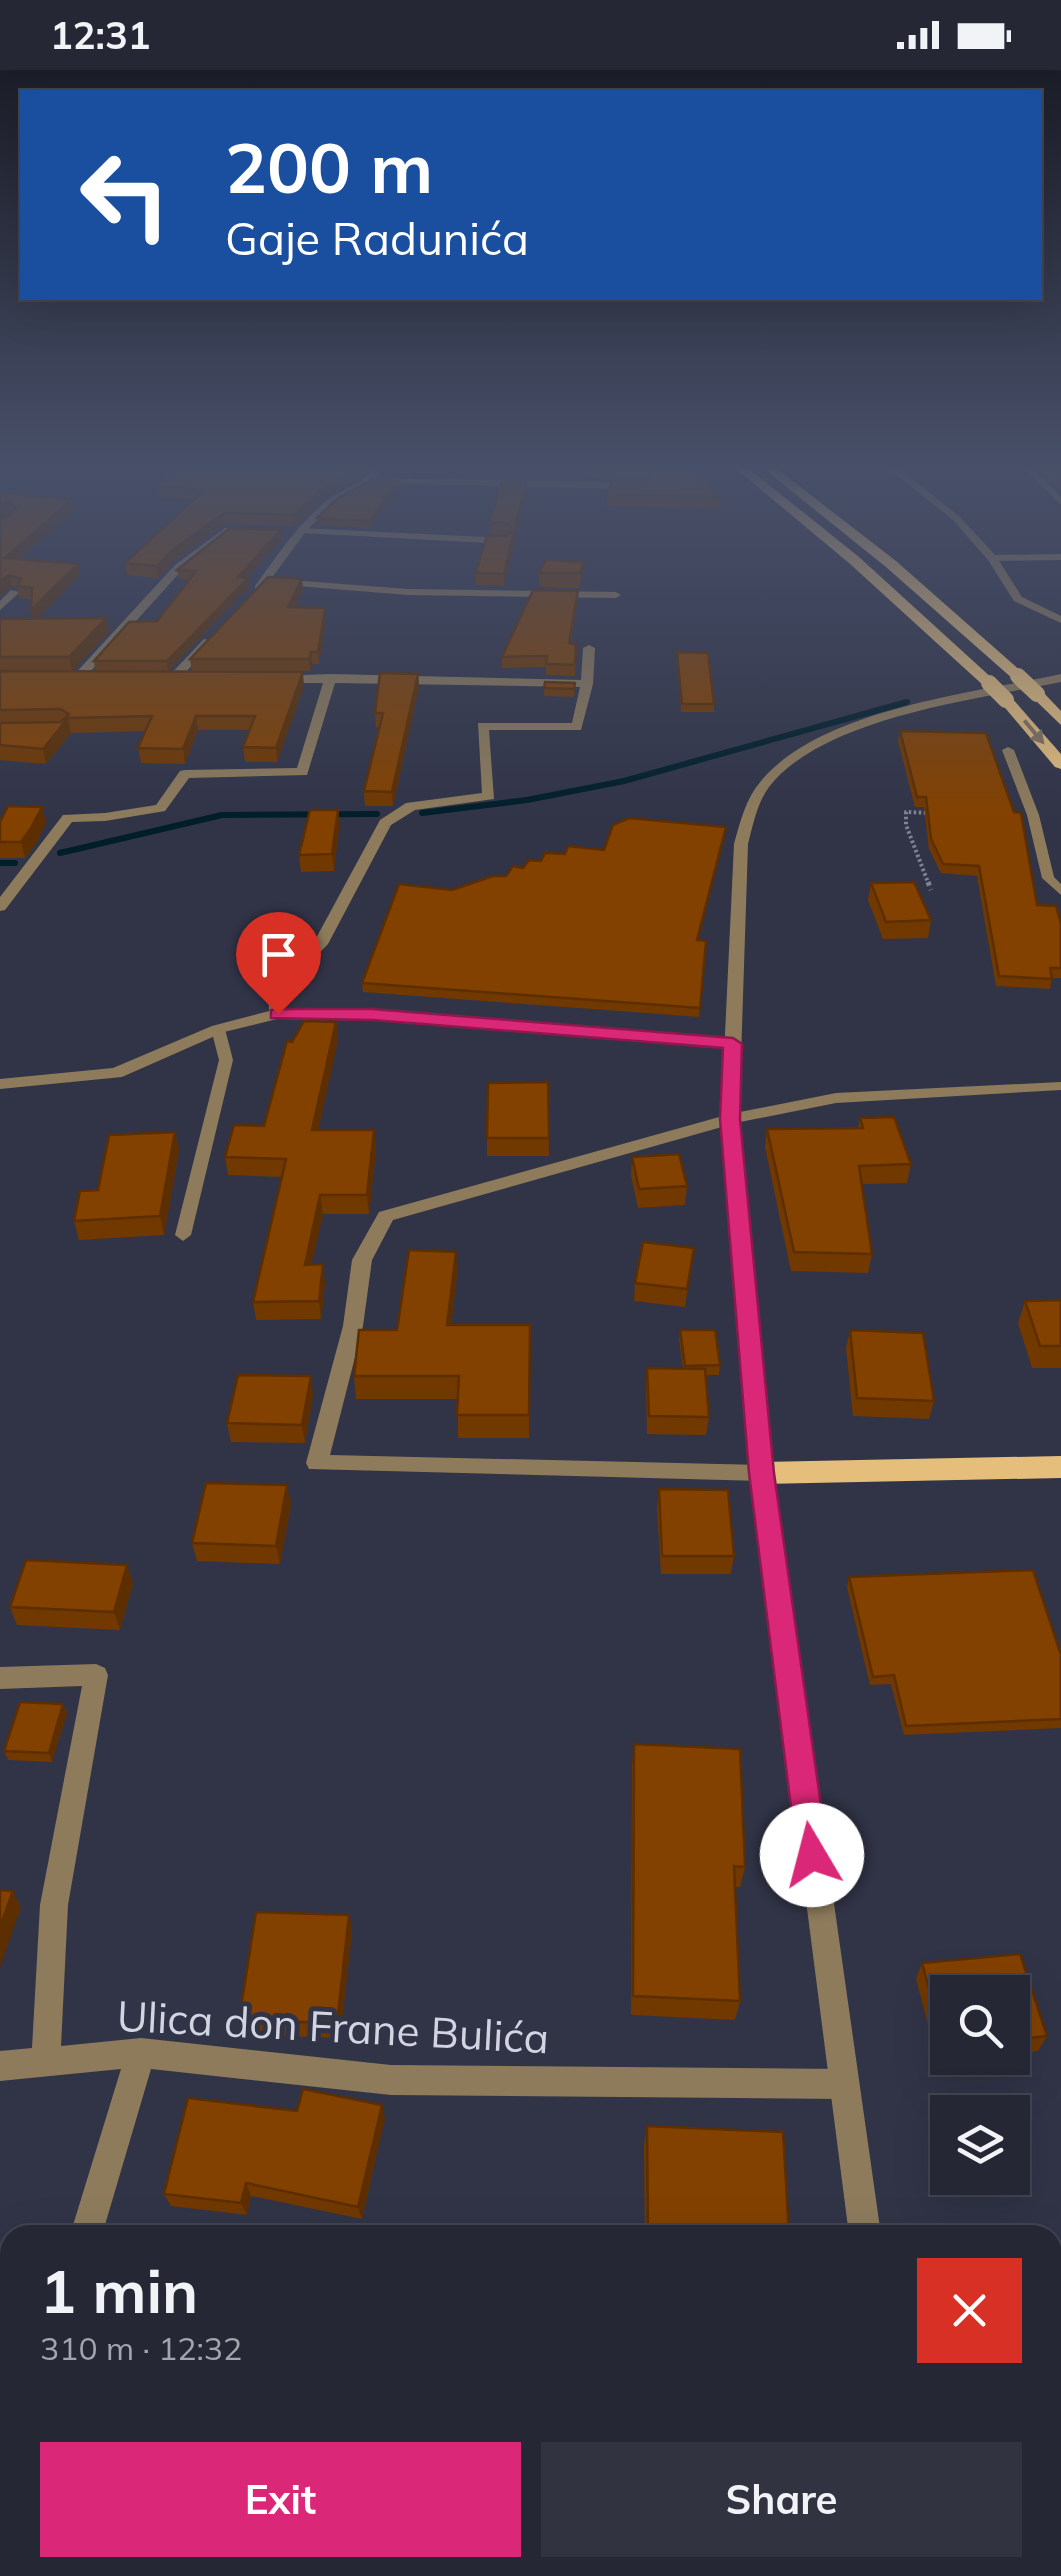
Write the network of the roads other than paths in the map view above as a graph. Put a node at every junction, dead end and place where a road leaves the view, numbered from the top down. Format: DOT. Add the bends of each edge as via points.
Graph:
graph roads {
  1 [pos="162,585"];
  2 [pos="262,585"];
  3 [pos="337,585"];
  4 [pos="879,585"];
  5 [pos="915,585"];
  6 [pos="1009,585"];
  7 [pos="15,592"];
  8 [pos="616,595"];
  9 [pos="252,596"];
  10 [pos="0,608"];
  11 [pos="1061,620"];
  12 [pos="212,638"];
  13 [pos="589,648"];
  14 [pos="331,678"];
  15 [pos="1061,678"];
  16 [pos="271,679"];
  17 [pos="57,680"];
  18 [pos="76,680"];
  19 [pos="96,680"];
  20 [pos="153,680"];
  21 [pos="172,680"];
  22 [pos="192,680"];
  23 [pos="588,684"];
  24 [pos="984,690"];
  25 [pos="1061,720"];
  26 [pos="1008,750"];
  27 [pos="1061,764"];
  28 [pos="1061,891"];
  29 [pos="0,907"];
  30 [pos="278,1014"];
  31 [pos="218,1029"];
  32 [pos="733,1044"];
  33 [pos="0,1084"];
  34 [pos="1061,1086"];
  35 [pos="730,1119"];
  36 [pos="183,1235"];
  37 [pos="1061,1467"];
  38 [pos="762,1473"];
  39 [pos="0,1678"];
  40 [pos="141,2053"];
  41 [pos="46,2060"];
  42 [pos="0,2066"];
  43 [pos="843,2084"];
  44 [pos="89,2225"];
  45 [pos="864,2225"];
  1 -- 18 [label="street"];
  2 -- 9 [label="street"];
  3 -- 8 [label="street"];
  4 -- 24 [label="main road"];
  5 -- 25 [label="main road, bridge"];
  6 -- 11 [label="street" via="1018,599"];
  7 -- 10 [label="street"];
  12 -- 21 [label="street"];
  13 -- 23 [label="street"];
  14 -- 16 [label="street"];
  14 -- 23 [label="street"];
  14 -- 29 [label="street" via="302,772 184,774 160,808 68,818"];
  15 -- 24 [label="street"];
  17 -- 18 [label="street"];
  18 -- 19 [label="street"];
  20 -- 21 [label="street"];
  21 -- 22 [label="street"];
  23 -- 30 [label="street" via="578,727 482,726 489,796 411,806 385,823 320,944 276,988"];
  24 -- 27 [label="main road, one-way, bridge" via="1006,700"];
  24 -- 32 [label="street" via="846,730 791,758 765,784 741,844"];
  26 -- 28 [label="lane" via="1048,878"];
  30 -- 31 [label="street"];
  30 -- 32 [label="street" via="372,1014"];
  31 -- 33 [label="street" via="116,1073"];
  31 -- 36 [label="lane" via="226,1060"];
  32 -- 35 [label="street"];
  34 -- 35 [label="lane" via="836,1098"];
  35 -- 38 [label="street"];
  35 -- 38 [label="street" via="386,1216 362,1260 353,1326 317,1462"];
  37 -- 38 [label="main road"];
  38 -- 43 [label="street"];
  39 -- 41 [label="street" via="96,1675 54,1905"];
  40 -- 41 [label="street, Ulica don Frane Bulića"];
  40 -- 43 [label="street, Ulica don Frane Bulića" via="390,2080"];
  40 -- 44 [label="street"];
  41 -- 42 [label="street, Ulica don Frane Bulića"];
  43 -- 45 [label="street"];
}
